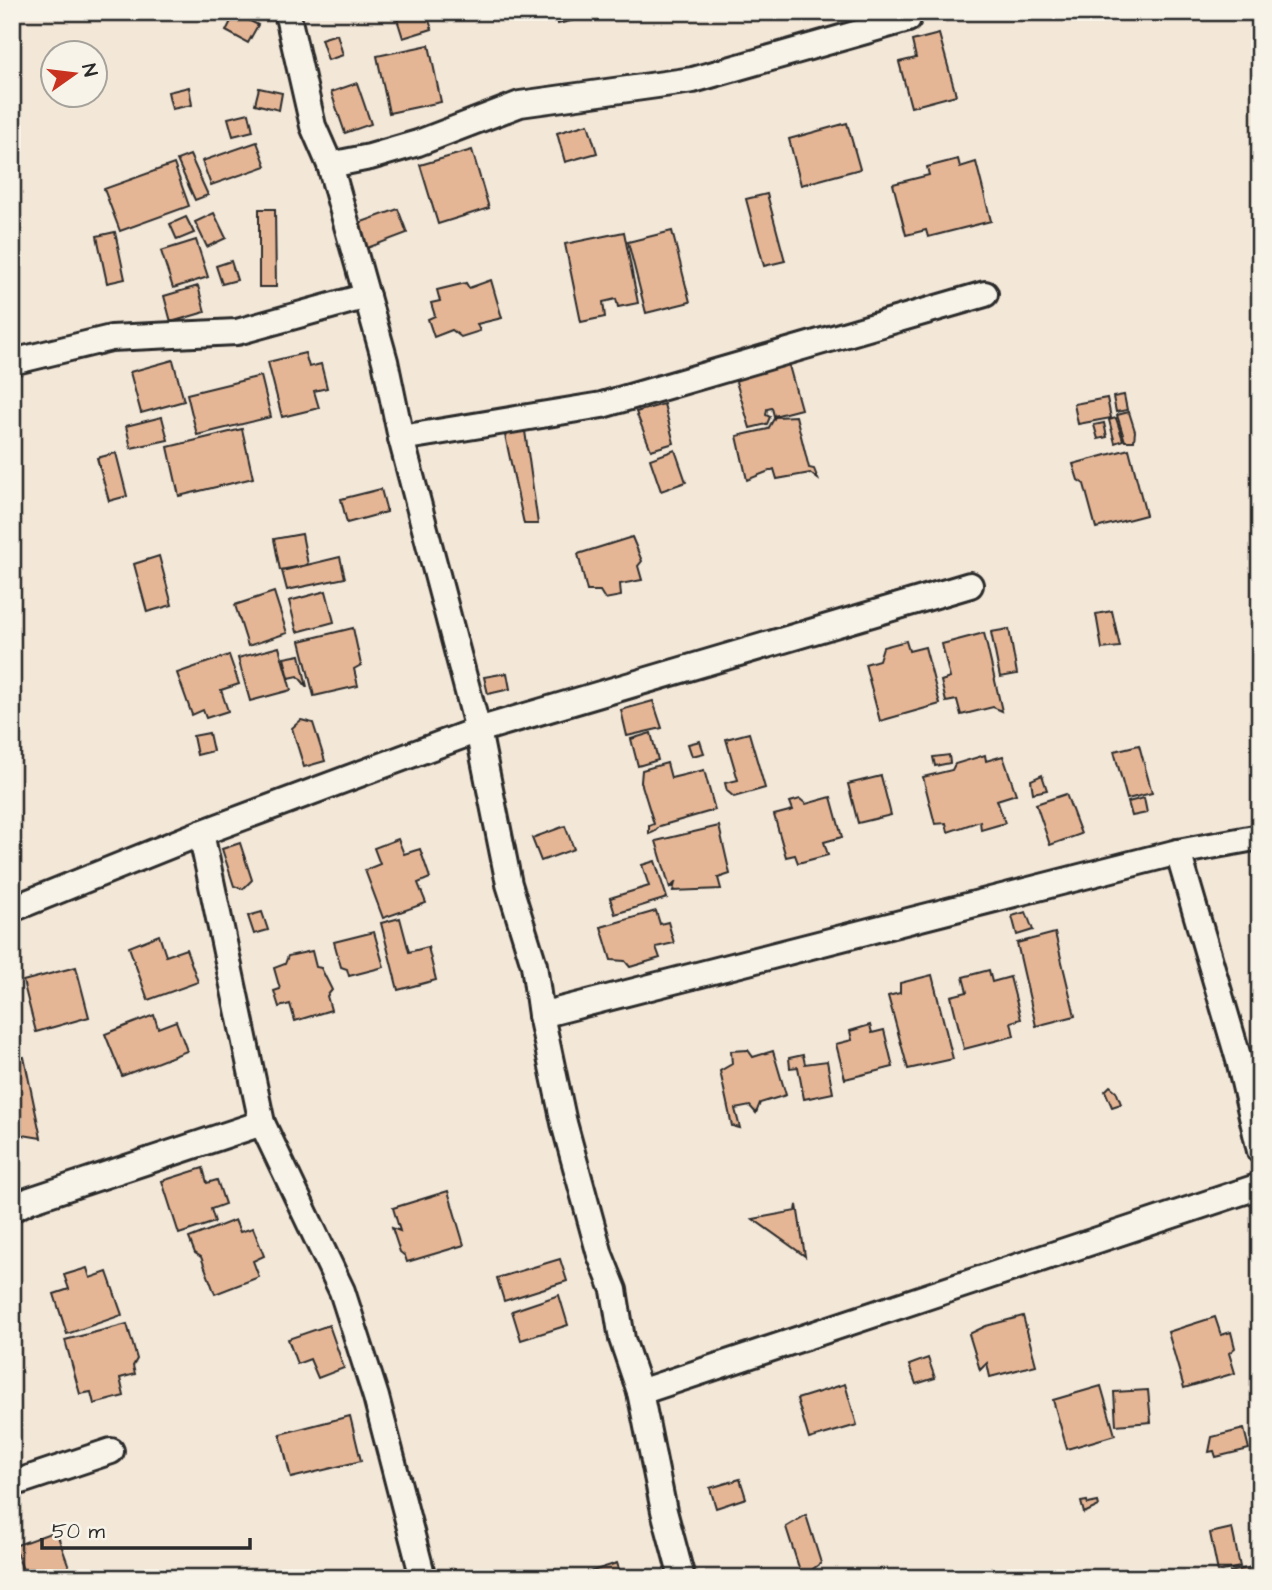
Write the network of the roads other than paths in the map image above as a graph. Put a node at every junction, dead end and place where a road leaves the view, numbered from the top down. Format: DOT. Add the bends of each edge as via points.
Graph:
graph roads {
  1 [pos="287,12"];
  2 [pos="908,19"];
  3 [pos="330,165"];
  4 [pos="985,294"];
  5 [pos="367,296"];
  6 [pos="12,362"];
  7 [pos="401,438"];
  8 [pos="970,585"];
  9 [pos="478,730"];
  10 [pos="201,833"];
  11 [pos="1260,837"];
  12 [pos="1178,852"];
  13 [pos="12,909"];
  14 [pos="541,1015"];
  15 [pos="262,1123"];
  16 [pos="1260,1151"];
  17 [pos="1260,1186"];
  18 [pos="12,1209"];
  19 [pos="640,1392"];
  20 [pos="111,1451"];
  21 [pos="12,1484"];
  22 [pos="423,1578"];
  23 [pos="682,1578"];
  1 -- 3 [label="street" via="313,126"];
  2 -- 3 [label="street" via="694,80 520,104 418,143"];
  3 -- 5 [label="street"];
  4 -- 7 [label="street" via="602,405"];
  5 -- 6 [label="street" via="237,332 110,338"];
  5 -- 7 [label="street"];
  7 -- 9 [label="street"];
  8 -- 9 [label="street"];
  9 -- 10 [label="street"];
  9 -- 14 [label="street" via="509,884 534,965"];
  10 -- 13 [label="street"];
  10 -- 15 [label="street"];
  11 -- 12 [label="street"];
  12 -- 14 [label="street"];
  12 -- 16 [label="street" via="1239,1060"];
  14 -- 19 [label="street" via="564,1123"];
  15 -- 18 [label="street"];
  15 -- 22 [label="street" via="342,1291 376,1398"];
  17 -- 19 [label="street"];
  19 -- 23 [label="street"];
  20 -- 21 [label="street"];
}
